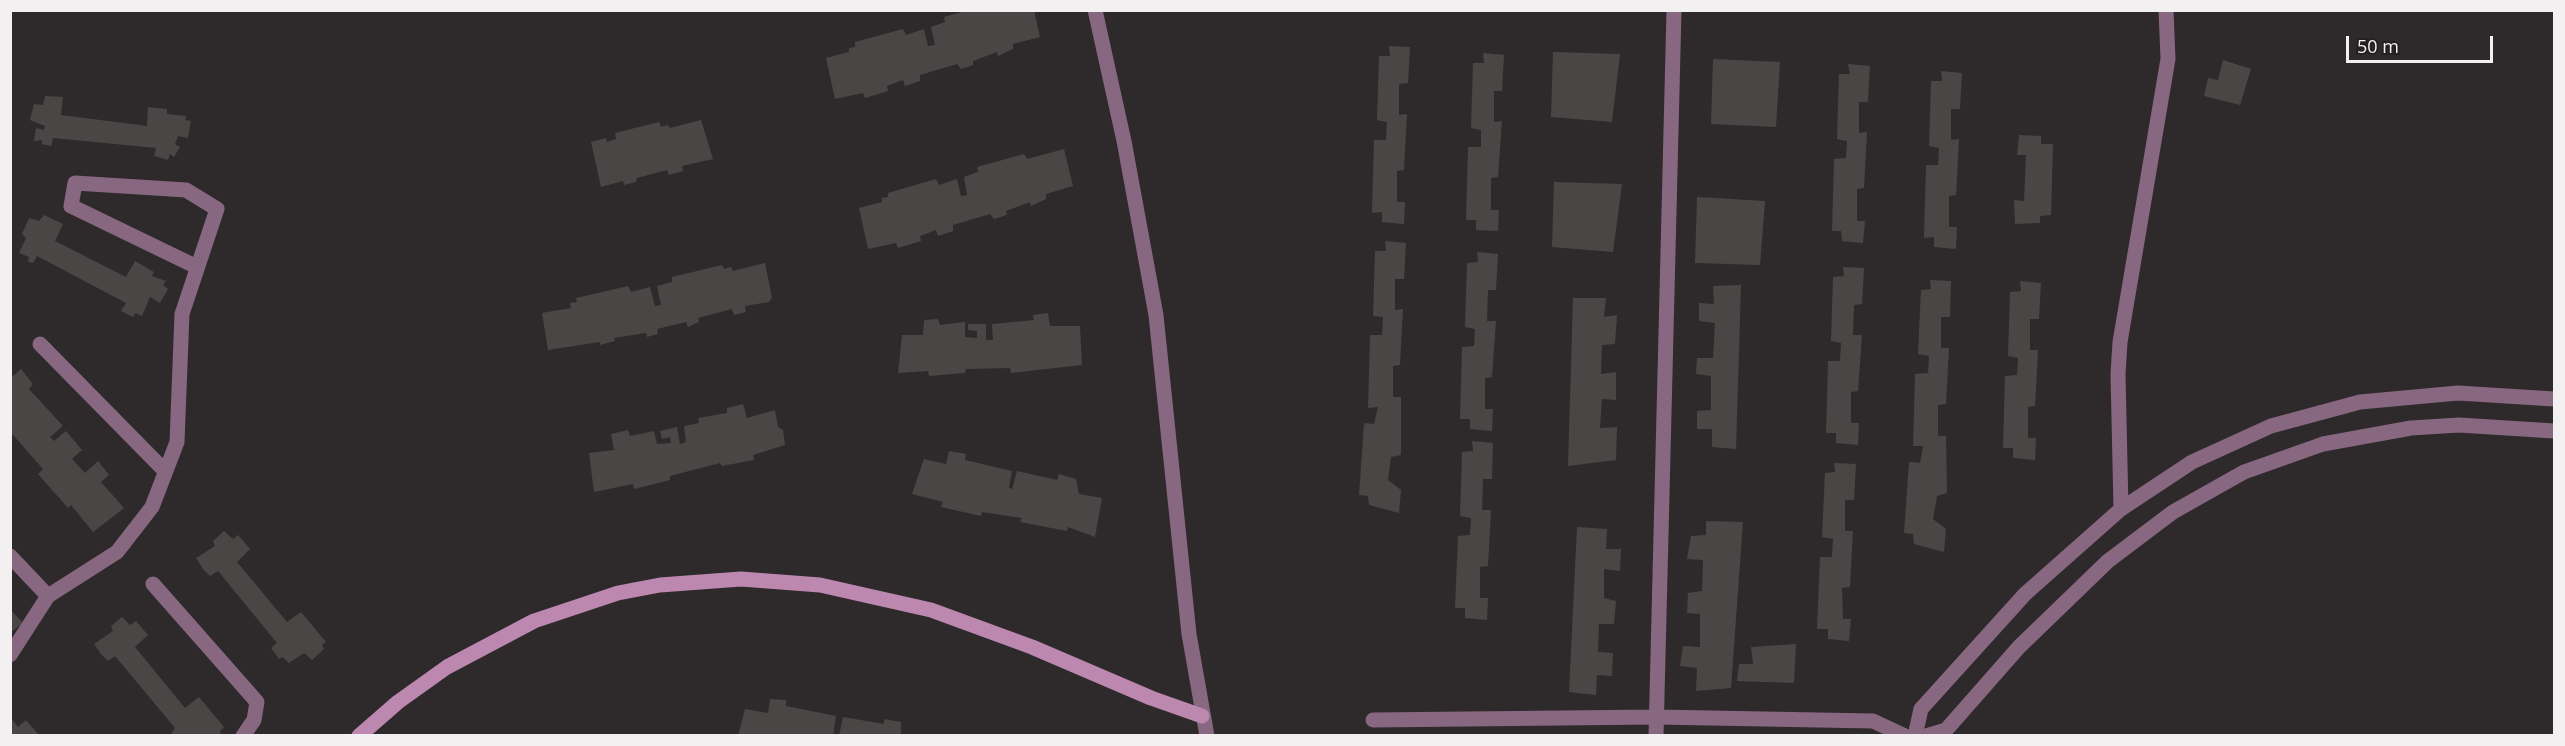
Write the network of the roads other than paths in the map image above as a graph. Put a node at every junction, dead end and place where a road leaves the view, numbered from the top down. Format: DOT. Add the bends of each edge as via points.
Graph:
graph roads {
  1 [pos="1095,10"];
  2 [pos="1674,10"];
  3 [pos="2166,10"];
  4 [pos="197,267"];
  5 [pos="40,344"];
  6 [pos="2554,399"];
  7 [pos="2554,431"];
  8 [pos="165,471"];
  9 [pos="2121,509"];
  10 [pos="10,556"];
  11 [pos="153,584"];
  12 [pos="48,596"];
  13 [pos="10,655"];
  14 [pos="1202,716"];
  15 [pos="1656,717"];
  16 [pos="1373,720"];
  17 [pos="243,735"];
  18 [pos="359,735"];
  19 [pos="1207,735"];
  20 [pos="1656,735"];
  21 [pos="1905,735"];
  22 [pos="1915,735"];
  23 [pos="1926,735"];
  1 -- 14 [label="street" via="1156,315 1181,569"];
  2 -- 15 [label="street"];
  3 -- 9 [label="street" via="2168,59 2118,374"];
  4 -- 4 [label="street" via="71,206 75,183 186,190 217,209"];
  4 -- 8 [label="street" via="182,314 177,442"];
  5 -- 8 [label="street"];
  6 -- 9 [label="street" via="2458,393 2418,395 2314,412 2271,426 2202,457"];
  7 -- 23 [label="street" via="2459,425 2411,428 2323,444 2244,472 2173,512 2108,561 2019,647 1946,730"];
  8 -- 12 [label="street" via="152,507 117,552"];
  9 -- 22 [label="street" via="2056,564 1995,625 1921,709"];
  10 -- 12 [label="street"];
  11 -- 17 [label="street" via="258,702 254,720"];
  12 -- 13 [label="street"];
  14 -- 18 [label="street" via="931,610 820,585 741,579 660,585 618,593 534,621 447,667"];
  14 -- 19 [label="street"];
  15 -- 16 [label="street"];
  15 -- 20 [label="street"];
  15 -- 21 [label="street" via="1873,721"];
}
